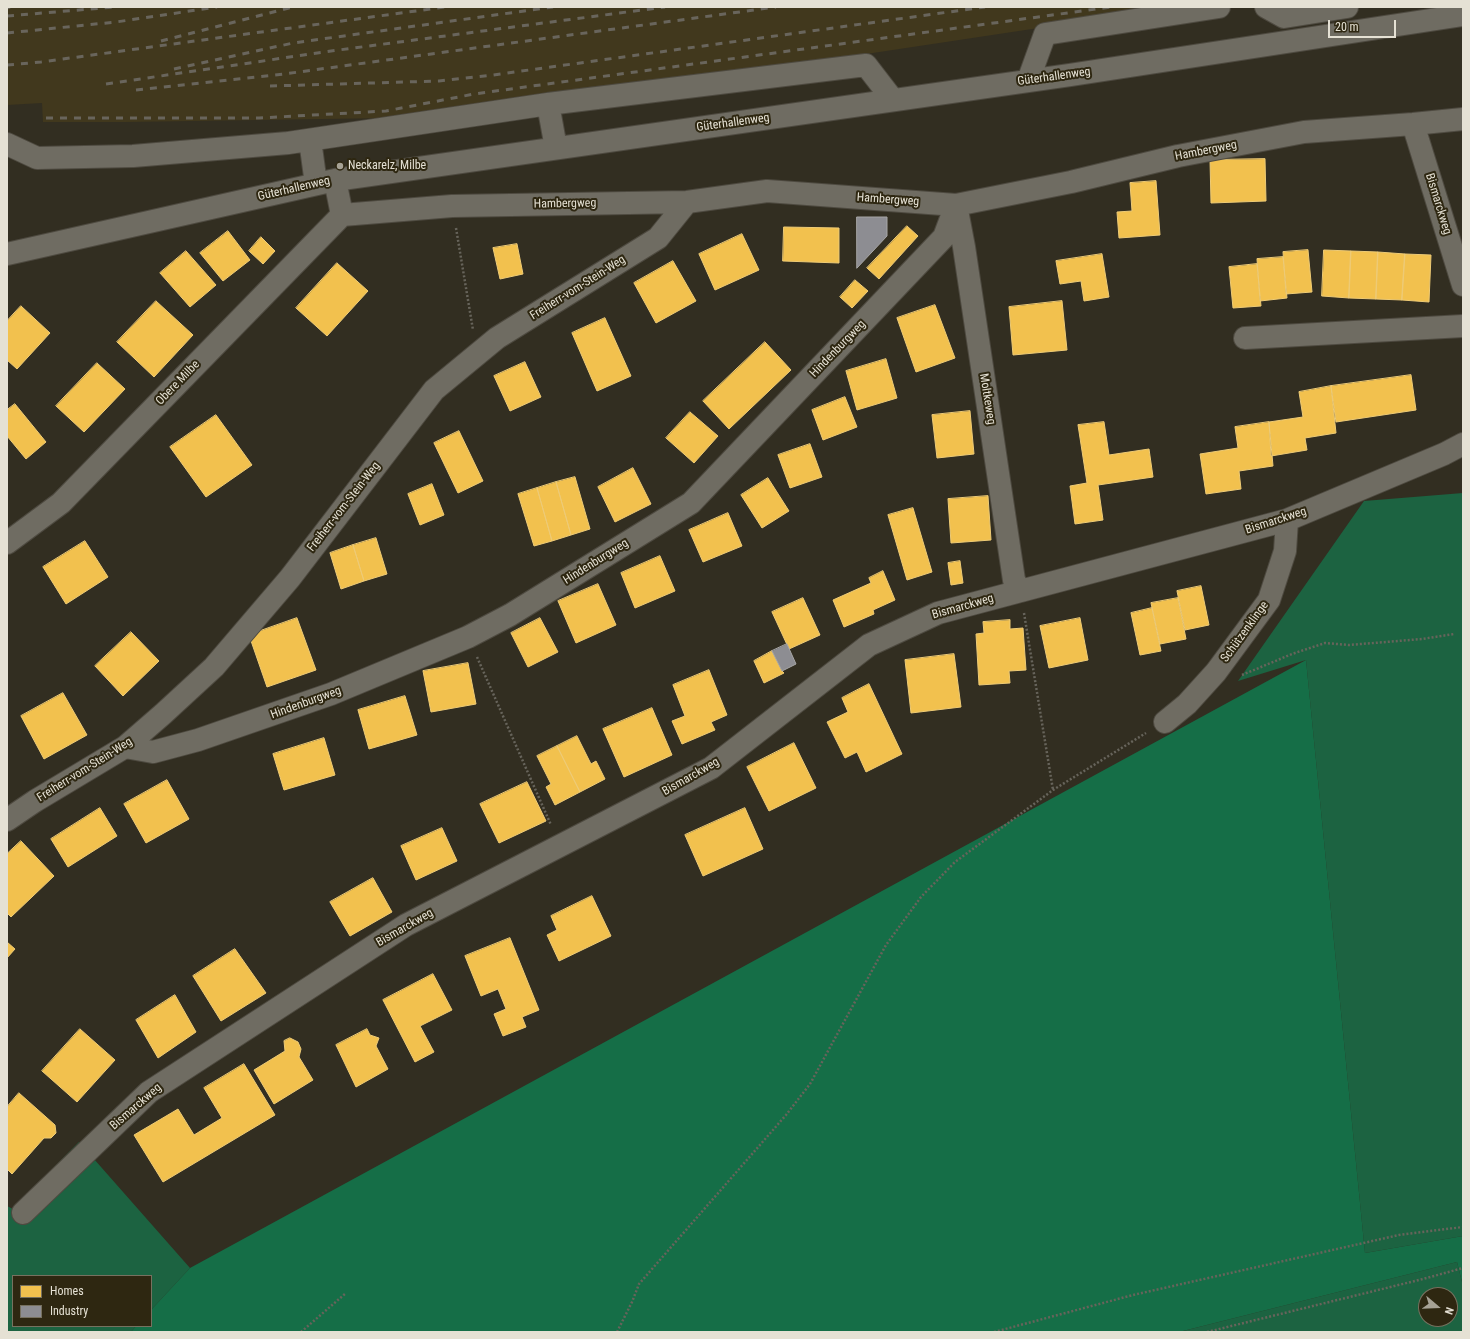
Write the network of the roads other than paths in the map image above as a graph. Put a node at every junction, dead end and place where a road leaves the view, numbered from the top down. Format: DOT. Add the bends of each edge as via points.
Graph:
graph roads {
  1 [pos="1219,7"];
  2 [pos="1266,7"];
  3 [pos="1347,7"];
  4 [pos="1463,15"];
  5 [pos="1028,81"];
  6 [pos="893,100"];
  7 [pos="548,104"];
  8 [pos="1463,119"];
  9 [pos="1413,124"];
  10 [pos="310,140"];
  11 [pos="7,144"];
  12 [pos="556,148"];
  13 [pos="326,182"];
  14 [pos="686,202"];
  15 [pos="956,205"];
  16 [pos="342,215"];
  17 [pos="7,254"];
  18 [pos="1463,284"];
  19 [pos="1463,326"];
  20 [pos="1245,338"];
  21 [pos="1463,444"];
  22 [pos="1287,520"];
  23 [pos="7,543"];
  24 [pos="1020,591"];
  25 [pos="1165,722"];
  26 [pos="125,747"];
  27 [pos="7,820"];
  28 [pos="22,1213"];
  1 -- 5 [label="street" via="1045,34"];
  2 -- 3 [label="street" via="1284,17"];
  4 -- 5 [label="street, Güterhallenweg"];
  5 -- 6 [label="street, Güterhallenweg"];
  6 -- 7 [label="street" via="866,65"];
  6 -- 12 [label="street, Güterhallenweg"];
  7 -- 10 [label="street"];
  7 -- 12 [label="street"];
  8 -- 9 [label="street, Hambergweg"];
  9 -- 15 [label="street, Hambergweg" via="1304,132 1178,156 1071,182"];
  9 -- 18 [label="street, Bismarckweg"];
  10 -- 11 [label="street" via="133,156 37,158"];
  10 -- 13 [label="street"];
  12 -- 13 [label="street, Güterhallenweg"];
  13 -- 16 [label="street"];
  13 -- 17 [label="street, Güterhallenweg"];
  14 -- 15 [label="street, Hambergweg" via="767,191"];
  14 -- 16 [label="street, Hambergweg" via="452,206"];
  14 -- 26 [label="street, Freiherr-vom-Stein-Weg" via="658,238 497,338 434,390 290,578 214,667"];
  15 -- 24 [label="street, Moltkeweg" via="1014,580"];
  15 -- 26 [label="street, Hindenburgweg" via="944,238 691,503 510,615 468,637 331,694 198,740 153,752"];
  16 -- 23 [label="street, Obere Milbe" via="61,503"];
  19 -- 20 [label="street"];
  21 -- 22 [label="street, Bismarckweg"];
  22 -- 24 [label="street, Bismarckweg"];
  22 -- 25 [label="street, Schützenklinge" via="1285,552 1269,600 1216,672 1187,704"];
  24 -- 28 [label="street, Bismarckweg" via="938,612 869,644 711,768 406,925 149,1092"];
  26 -- 27 [label="street, Freiherr-vom-Stein-Weg"];
}
